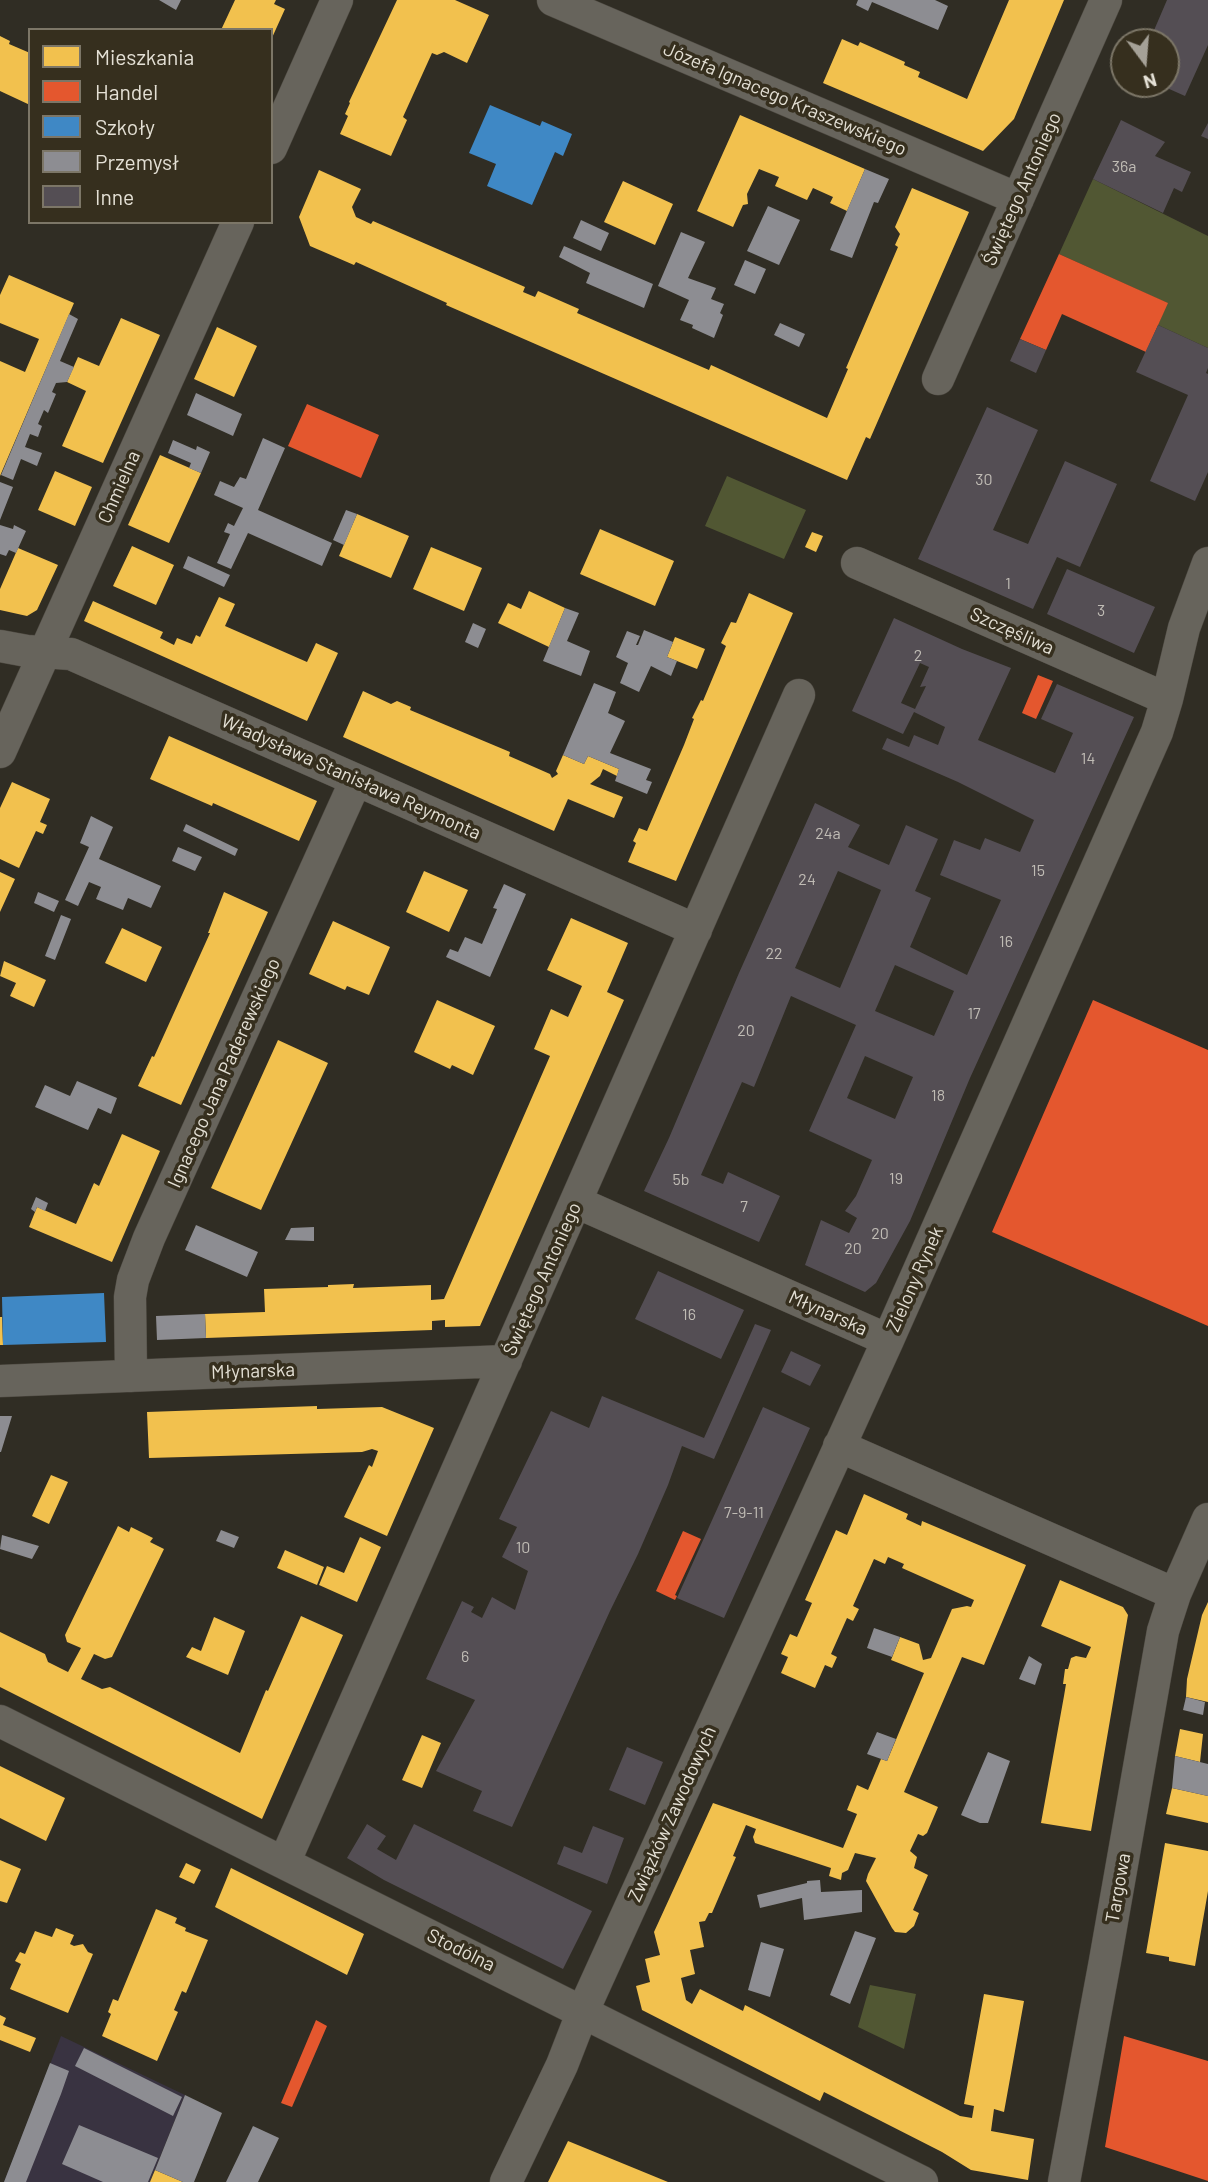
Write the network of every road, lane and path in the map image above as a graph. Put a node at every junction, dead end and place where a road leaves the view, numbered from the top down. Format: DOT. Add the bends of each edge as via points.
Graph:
graph roads {
  1 [pos="337,0"];
  2 [pos="553,0"];
  3 [pos="1106,0"];
  4 [pos="273,144"];
  5 [pos="1018,199"];
  6 [pos="237,224"];
  7 [pos="938,379"];
  8 [pos="857,563"];
  9 [pos="1208,564"];
  10 [pos="0,646"];
  11 [pos="46,651"];
  12 [pos="799,695"];
  13 [pos="1167,699"];
  14 [pos="0,752"];
  15 [pos="356,780"];
  16 [pos="696,930"];
  17 [pos="576,1202"];
  18 [pos="888,1340"];
  19 [pos="506,1361"];
  20 [pos="131,1376"];
  21 [pos="0,1381"];
  22 [pos="839,1446"];
  23 [pos="1208,1519"];
  24 [pos="1175,1594"];
  25 [pos="0,1721"];
  26 [pos="284,1863"];
  27 [pos="583,2011"];
  28 [pos="506,2182"];
  29 [pos="922,2182"];
  30 [pos="1064,2182"];
  1 -- 4 [label="street"];
  2 -- 5 [label="street, Józefa Ignacego Kraszewskiego"];
  3 -- 5 [label="street, Świętego Antoniego"];
  5 -- 7 [label="street, Świętego Antoniego"];
  6 -- 11 [label="street, Chmielna"];
  8 -- 13 [label="street, Szczęśliwa"];
  9 -- 13 [label="street, Zielony Rynek" via="1184,628"];
  10 -- 11 [label="street, Władysława Stanisława Reymonta"];
  11 -- 14 [label="street, Chmielna"];
  11 -- 15 [label="street, Władysława Stanisława Reymonta" via="71,654"];
  12 -- 16 [label="street, Świętego Antoniego"];
  13 -- 18 [label="street, Zielony Rynek" via="1157,732"];
  15 -- 16 [label="street, Władysława Stanisława Reymonta"];
  15 -- 20 [label="street, Ignacego Jana Paderewskiego" via="136,1271 130,1297"];
  16 -- 17 [label="street, Świętego Antoniego"];
  17 -- 18 [label="street, Młynarska"];
  17 -- 19 [label="street, Świętego Antoniego"];
  18 -- 22 [label="street, Zielony Rynek"];
  19 -- 20 [label="street, Młynarska"];
  19 -- 26 [label="street, Świętego Antoniego"];
  20 -- 21 [label="street, Młynarska"];
  22 -- 24 [label="street"];
  22 -- 27 [label="street, Związków Zawodowych"];
  23 -- 24 [label="street"];
  24 -- 30 [label="street, Targowa" via="1163,1631"];
  25 -- 26 [label="street, Stodólna"];
  26 -- 27 [label="street, Stodólna"];
  27 -- 28 [label="street, Związków Zawodowych"];
  27 -- 29 [label="street, Stodólna"];
}
